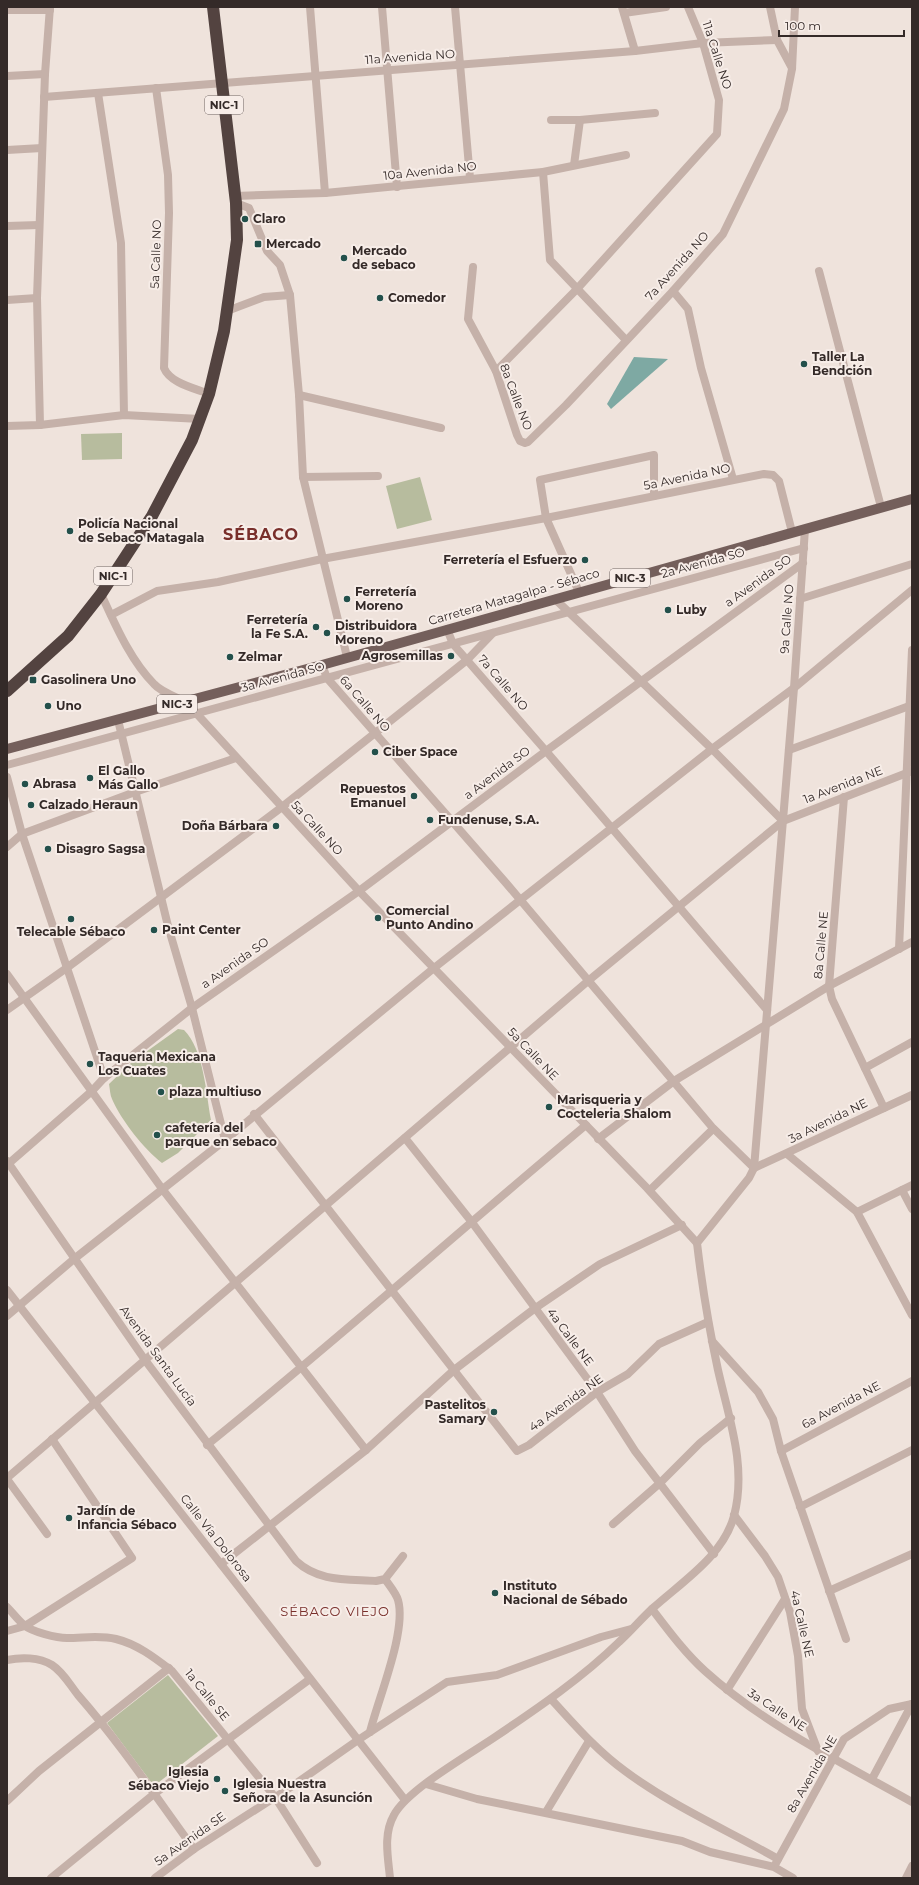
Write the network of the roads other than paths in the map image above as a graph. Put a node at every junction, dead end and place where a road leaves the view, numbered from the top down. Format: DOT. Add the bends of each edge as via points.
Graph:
graph roads {
  1 [pos="213,7"];
  2 [pos="310,7"];
  3 [pos="382,7"];
  4 [pos="455,7"];
  5 [pos="666,7"];
  6 [pos="688,7"];
  7 [pos="770,7"];
  8 [pos="795,7"];
  9 [pos="50,9"];
  10 [pos="7,10"];
  11 [pos="623,10"];
  12 [pos="777,40"];
  13 [pos="703,43"];
  14 [pos="636,51"];
  15 [pos="460,65"];
  16 [pos="792,69"];
  17 [pos="388,70"];
  18 [pos="45,74"];
  19 [pos="7,76"];
  20 [pos="315,76"];
  21 [pos="222,83"];
  22 [pos="156,88"];
  23 [pos="98,93"];
  24 [pos="44,97"];
  25 [pos="655,113"];
  26 [pos="551,120"];
  27 [pos="580,120"];
  28 [pos="42,148"];
  29 [pos="7,150"];
  30 [pos="626,155"];
  31 [pos="574,165"];
  32 [pos="543,172"];
  33 [pos="470,178"];
  34 [pos="397,187"];
  35 [pos="325,194"];
  36 [pos="236,199"];
  37 [pos="39,225"];
  38 [pos="7,226"];
  39 [pos="473,267"];
  40 [pos="819,271"];
  41 [pos="577,289"];
  42 [pos="673,290"];
  43 [pos="290,295"];
  44 [pos="36,298"];
  45 [pos="7,300"];
  46 [pos="227,311"];
  47 [pos="625,339"];
  48 [pos="496,372"];
  49 [pos="209,394"];
  50 [pos="299,395"];
  51 [pos="124,415"];
  52 [pos="200,420"];
  53 [pos="40,425"];
  54 [pos="7,426"];
  55 [pos="440,428"];
  56 [pos="525,443"];
  57 [pos="378,476"];
  58 [pos="303,477"];
  59 [pos="733,479"];
  60 [pos="654,496"];
  61 [pos="912,498"];
  62 [pos="881,507"];
  63 [pos="546,518"];
  64 [pos="805,528"];
  65 [pos="792,532"];
  66 [pos="804,548"];
  67 [pos="322,559"];
  68 [pos="803,563"];
  69 [pos="912,564"];
  70 [pos="912,590"];
  71 [pos="579,592"];
  72 [pos="101,594"];
  73 [pos="555,599"];
  74 [pos="800,599"];
  75 [pos="569,613"];
  76 [pos="111,615"];
  77 [pos="447,629"];
  78 [pos="493,634"];
  79 [pos="453,644"];
  80 [pos="912,650"];
  81 [pos="347,657"];
  82 [pos="467,660"];
  83 [pos="322,665"];
  84 [pos="327,678"];
  85 [pos="641,681"];
  86 [pos="794,688"];
  87 [pos="7,691"];
  88 [pos="186,702"];
  89 [pos="911,706"];
  90 [pos="196,713"];
  91 [pos="118,720"];
  92 [pos="374,732"];
  93 [pos="122,734"];
  94 [pos="7,749"];
  95 [pos="712,749"];
  96 [pos="789,750"];
  97 [pos="546,751"];
  98 [pos="236,758"];
  99 [pos="7,765"];
  100 [pos="909,772"];
  101 [pos="7,777"];
  102 [pos="135,792"];
  103 [pos="844,797"];
  104 [pos="282,807"];
  105 [pos="452,821"];
  106 [pos="782,821"];
  107 [pos="612,828"];
  108 [pos="22,834"];
  109 [pos="912,845"];
  110 [pos="7,846"];
  111 [pos="903,848"];
  112 [pos="359,891"];
  113 [pos="161,897"];
  114 [pos="521,901"];
  115 [pos="678,906"];
  116 [pos="912,942"];
  117 [pos="899,949"];
  118 [pos="68,967"];
  119 [pos="434,968"];
  120 [pos="7,974"];
  121 [pos="588,981"];
  122 [pos="829,986"];
  123 [pos="24,996"];
  124 [pos="192,1008"];
  125 [pos="7,1010"];
  126 [pos="767,1010"];
  127 [pos="766,1024"];
  128 [pos="912,1042"];
  129 [pos="510,1048"];
  130 [pos="865,1068"];
  131 [pos="104,1078"];
  132 [pos="674,1081"];
  133 [pos="92,1091"];
  134 [pos="912,1095"];
  135 [pos="884,1108"];
  136 [pos="254,1114"];
  137 [pos="586,1125"];
  138 [pos="713,1129"];
  139 [pos="405,1138"];
  140 [pos="598,1139"];
  141 [pos="225,1140"];
  142 [pos="787,1154"];
  143 [pos="7,1163"];
  144 [pos="754,1168"];
  145 [pos="912,1185"];
  146 [pos="163,1190"];
  147 [pos="650,1190"];
  148 [pos="902,1190"];
  149 [pos="326,1205"];
  150 [pos="912,1209"];
  151 [pos="857,1212"];
  152 [pos="471,1221"];
  153 [pos="682,1225"];
  154 [pos="697,1243"];
  155 [pos="74,1259"];
  156 [pos="235,1283"];
  157 [pos="7,1290"];
  158 [pos="392,1291"];
  159 [pos="19,1305"];
  160 [pos="534,1309"];
  161 [pos="912,1315"];
  162 [pos="7,1316"];
  163 [pos="708,1322"];
  164 [pos="712,1340"];
  165 [pos="145,1360"];
  166 [pos="302,1368"];
  167 [pos="454,1370"];
  168 [pos="912,1381"];
  169 [pos="597,1392"];
  170 [pos="95,1402"];
  171 [pos="731,1418"];
  172 [pos="52,1440"];
  173 [pos="207,1445"];
  174 [pos="366,1450"];
  175 [pos="781,1450"];
  176 [pos="912,1450"];
  177 [pos="7,1478"];
  178 [pos="660,1484"];
  179 [pos="800,1507"];
  180 [pos="734,1515"];
  181 [pos="613,1524"];
  182 [pos="269,1527"];
  183 [pos="47,1534"];
  184 [pos="714,1554"];
  185 [pos="912,1554"];
  186 [pos="403,1556"];
  187 [pos="220,1564"];
  188 [pos="385,1579"];
  189 [pos="829,1590"];
  190 [pos="785,1599"];
  191 [pos="7,1607"];
  192 [pos="652,1609"];
  193 [pos="25,1626"];
  194 [pos="631,1629"];
  195 [pos="7,1631"];
  196 [pos="846,1639"];
  197 [pos="7,1660"];
  198 [pos="169,1668"];
  199 [pos="310,1679"];
  200 [pos="727,1690"];
  201 [pos="551,1699"];
  202 [pos="912,1704"];
  203 [pos="102,1722"];
  204 [pos="370,1732"];
  205 [pos="228,1739"];
  206 [pos="358,1740"];
  207 [pos="589,1741"];
  208 [pos="818,1751"];
  209 [pos="832,1757"];
  210 [pos="872,1779"];
  211 [pos="426,1784"];
  212 [pos="154,1794"];
  213 [pos="275,1797"];
  214 [pos="7,1800"];
  215 [pos="405,1800"];
  216 [pos="912,1802"];
  217 [pos="546,1812"];
  218 [pos="194,1849"];
  219 [pos="778,1859"];
  220 [pos="317,1863"];
  221 [pos="912,1866"];
  222 [pos="774,1867"];
  223 [pos="51,1878"];
  224 [pos="155,1878"];
  225 [pos="390,1878"];
  226 [pos="793,1878"];
  227 [pos="906,1878"];
  1 -- 21 [label="highway, NIC-1"];
  2 -- 20 [label="street"];
  3 -- 17 [label="street"];
  4 -- 15 [label="street"];
  5 -- 11 [label="street"];
  6 -- 13 [label="street, 11a Calle NO"];
  7 -- 12 [label="street"];
  8 -- 16 [label="street, 7a Avenida NO"];
  9 -- 10 [label="street"];
  9 -- 18 [label="street"];
  11 -- 14 [label="street"];
  12 -- 13 [label="street, 11a Avenida NO"];
  12 -- 16 [label="street"];
  13 -- 14 [label="street, 11a Avenida NO"];
  13 -- 41 [label="street, 11a Calle NO" via="719,100 717,134"];
  14 -- 15 [label="street, 11a Avenida NO"];
  15 -- 17 [label="street, 11a Avenida NO"];
  15 -- 33 [label="street"];
  16 -- 42 [label="street, 7a Avenida NO" via="784,109 722,234"];
  17 -- 20 [label="street, 11a Avenida NO"];
  17 -- 34 [label="street"];
  18 -- 19 [label="street"];
  18 -- 24 [label="street"];
  20 -- 21 [label="street, 11a Avenida NO"];
  20 -- 35 [label="street"];
  21 -- 22 [label="street, 11a Avenida NO"];
  21 -- 36 [label="highway, NIC-1"];
  22 -- 23 [label="street, 11a Avenida NO"];
  22 -- 49 [label="street, 5a Calle NO" via="168,175 164,368 172,378"];
  23 -- 24 [label="street, 11a Avenida NO"];
  23 -- 51 [label="street" via="121,243"];
  24 -- 28 [label="street"];
  25 -- 27 [label="street"];
  26 -- 27 [label="street"];
  27 -- 31 [label="street"];
  28 -- 29 [label="street"];
  28 -- 37 [label="street"];
  30 -- 31 [label="street, 10a Avenida NO"];
  31 -- 32 [label="street, 10a Avenida NO"];
  32 -- 33 [label="street, 10a Avenida NO"];
  32 -- 41 [label="street" via="550,260"];
  33 -- 34 [label="street, 10a Avenida NO"];
  34 -- 35 [label="street, 10a Avenida NO"];
  35 -- 36 [label="street, 10a Avenida NO"];
  36 -- 43 [label="street" via="249,208 267,251 280,265"];
  36 -- 46 [label="highway, NIC-1" via="237,240"];
  37 -- 38 [label="street"];
  37 -- 44 [label="street"];
  39 -- 48 [label="street, 8a Calle NO" via="468,319"];
  40 -- 62 [label="street"];
  41 -- 47 [label="street"];
  41 -- 48 [label="street"];
  42 -- 47 [label="street, 7a Avenida NO"];
  42 -- 59 [label="street" via="688,309 701,368"];
  43 -- 46 [label="street" via="264,297"];
  43 -- 50 [label="street"];
  44 -- 45 [label="street"];
  44 -- 53 [label="street"];
  46 -- 49 [label="highway, NIC-1"];
  47 -- 56 [label="street, 7a Avenida NO" via="566,405"];
  48 -- 56 [label="street, 8a Calle NO" via="517,435"];
  49 -- 52 [label="highway, NIC-1"];
  50 -- 55 [label="street"];
  50 -- 58 [label="street"];
  51 -- 52 [label="street"];
  51 -- 53 [label="street"];
  52 -- 72 [label="highway, NIC-1" via="152,516"];
  53 -- 54 [label="street"];
  57 -- 58 [label="street"];
  58 -- 67 [label="street"];
  59 -- 60 [label="street, 5a Avenida NO"];
  59 -- 65 [label="street, 5a Avenida NO" via="773,475 779,481"];
  60 -- 63 [label="street, 5a Avenida NO"];
  60 -- 63 [label="street" via="654,455 540,480"];
  61 -- 62 [label="main road, Carretera Matagalpa - Sébaco / NIC-3"];
  62 -- 64 [label="main road, Carretera Matagalpa - Sébaco / NIC-3"];
  63 -- 67 [label="street, 5a Avenida NO"];
  63 -- 71 [label="street"];
  64 -- 65 [label="main road, Carretera Matagalpa - Sébaco / NIC-3"];
  64 -- 66 [label="street, 9a Calle NO"];
  65 -- 71 [label="main road, Carretera Matagalpa - Sébaco / NIC-3"];
  66 -- 68 [label="street, 9a Calle NO"];
  66 -- 75 [label="street, 2a Avenida SO"];
  67 -- 76 [label="street, 5a Avenida NO" via="218,582 156,591"];
  67 -- 81 [label="street"];
  68 -- 74 [label="street, 9a Calle NO"];
  68 -- 85 [label="street, a Avenida SO"];
  69 -- 74 [label="street"];
  70 -- 86 [label="street"];
  71 -- 73 [label="main road, Carretera Matagalpa - Sébaco / NIC-3"];
  72 -- 76 [label="street, 5a Calle NO"];
  72 -- 87 [label="highway, NIC-1" via="68,636"];
  73 -- 75 [label="street"];
  73 -- 77 [label="main road, Carretera Matagalpa - Sébaco / NIC-3"];
  74 -- 86 [label="street, 9a Calle NO"];
  75 -- 78 [label="street, 2a Avenida SO"];
  75 -- 85 [label="street"];
  76 -- 88 [label="street, 5a Calle NO" via="137,662 154,685"];
  77 -- 79 [label="street, 7a Calle NO"];
  77 -- 81 [label="main road, Carretera Matagalpa - Sébaco / NIC-3"];
  78 -- 79 [label="street, 3a Avenida SO"];
  78 -- 82 [label="street"];
  79 -- 82 [label="street, 7a Calle NO"];
  79 -- 84 [label="street, 3a Avenida SO"];
  80 -- 89 [label="street"];
  81 -- 83 [label="main road, Carretera Matagalpa - Sébaco / NIC-3"];
  82 -- 92 [label="street"];
  82 -- 97 [label="street, 7a Calle NO"];
  83 -- 84 [label="street, 6a Calle NO"];
  83 -- 88 [label="main road, Carretera Matagalpa - Sébaco / NIC-3"];
  84 -- 90 [label="street, 3a Avenida SO"];
  84 -- 92 [label="street, 6a Calle NO"];
  85 -- 95 [label="street"];
  85 -- 97 [label="street, a Avenida SO"];
  86 -- 95 [label="street"];
  86 -- 96 [label="street, 9a Calle NO"];
  88 -- 90 [label="street, 5a Calle NO"];
  88 -- 91 [label="main road, Carretera Matagalpa - Sébaco / NIC-3"];
  89 -- 96 [label="street"];
  89 -- 100 [label="street"];
  90 -- 93 [label="street, 3a Avenida SO"];
  90 -- 98 [label="street, 5a Calle NO"];
  91 -- 93 [label="street"];
  91 -- 94 [label="main road, Carretera Matagalpa - Sébaco / NIC-3"];
  92 -- 104 [label="street"];
  92 -- 105 [label="street, 6a Calle NO"];
  93 -- 99 [label="street, 3a Avenida SO"];
  93 -- 102 [label="street"];
  95 -- 106 [label="street"];
  95 -- 107 [label="street"];
  96 -- 106 [label="street, 9a Calle NO"];
  97 -- 105 [label="street, a Avenida SO"];
  97 -- 107 [label="street, 7a Calle NO"];
  98 -- 102 [label="street"];
  98 -- 104 [label="street, 5a Calle NO"];
  100 -- 103 [label="street, 1a Avenida NE"];
  100 -- 111 [label="street"];
  101 -- 108 [label="street"];
  102 -- 108 [label="street"];
  102 -- 113 [label="street"];
  103 -- 106 [label="street, 1a Avenida NE"];
  103 -- 122 [label="street, 8a Calle NE"];
  104 -- 112 [label="street, 5a Calle NO"];
  104 -- 113 [label="street"];
  105 -- 112 [label="street, a Avenida SO"];
  105 -- 114 [label="street, 6a Calle NO"];
  106 -- 115 [label="street, 1a Avenida NE"];
  106 -- 126 [label="street, 9a Calle NO"];
  107 -- 114 [label="street"];
  107 -- 115 [label="street, 7a Calle NO"];
  108 -- 110 [label="street"];
  108 -- 118 [label="street"];
  109 -- 111 [label="street"];
  111 -- 117 [label="street"];
  112 -- 119 [label="street, 5a Calle NO"];
  112 -- 124 [label="street, a Avenida SO"];
  113 -- 118 [label="street"];
  113 -- 124 [label="street"];
  114 -- 119 [label="street"];
  114 -- 121 [label="street, 6a Calle NO"];
  115 -- 121 [label="street, 1a Avenida NE"];
  115 -- 126 [label="street, 7a Calle NO"];
  116 -- 117 [label="street"];
  117 -- 122 [label="street"];
  118 -- 123 [label="street"];
  118 -- 131 [label="street"];
  119 -- 129 [label="street, 5a Calle NE"];
  119 -- 136 [label="street"];
  120 -- 123 [label="street"];
  121 -- 129 [label="street, 1a Avenida NE"];
  121 -- 132 [label="street, 6a Calle NO"];
  122 -- 127 [label="street"];
  122 -- 130 [label="street, 8a Calle NE" via="832,999"];
  123 -- 125 [label="street"];
  123 -- 133 [label="street"];
  124 -- 131 [label="street, a Avenida SO"];
  124 -- 141 [label="street"];
  126 -- 127 [label="street, 9a Calle NO"];
  127 -- 132 [label="street"];
  127 -- 144 [label="street, 9a Calle NO"];
  128 -- 130 [label="street"];
  129 -- 137 [label="street, 5a Calle NE"];
  129 -- 139 [label="street, 1a Avenida NE"];
  130 -- 135 [label="street, 8a Calle NE"];
  131 -- 133 [label="street, a Avenida SO"];
  132 -- 138 [label="street, 6a Calle NO"];
  132 -- 140 [label="street"];
  133 -- 143 [label="street, a Avenida SO"];
  133 -- 146 [label="street"];
  134 -- 135 [label="street, 3a Avenida NE"];
  135 -- 142 [label="street, 3a Avenida NE"];
  136 -- 141 [label="street"];
  136 -- 149 [label="street"];
  137 -- 140 [label="street, 5a Calle NE"];
  137 -- 152 [label="street"];
  138 -- 144 [label="street, 6a Calle NO"];
  138 -- 147 [label="street"];
  139 -- 149 [label="street, 1a Avenida NE"];
  139 -- 152 [label="street, 4a Calle NE"];
  140 -- 147 [label="street, 5a Calle NE"];
  141 -- 146 [label="street"];
  142 -- 144 [label="street, 3a Avenida NE"];
  142 -- 151 [label="street"];
  143 -- 155 [label="street, Avenida Santa Lucía"];
  144 -- 154 [label="street" via="749,1178"];
  145 -- 148 [label="street"];
  146 -- 155 [label="street"];
  146 -- 156 [label="street"];
  147 -- 153 [label="street, 5a Calle NE"];
  148 -- 150 [label="street"];
  148 -- 151 [label="street"];
  149 -- 156 [label="street, 1a Avenida NE"];
  149 -- 158 [label="street"];
  151 -- 161 [label="street"];
  152 -- 158 [label="street"];
  152 -- 160 [label="street, 4a Calle NE"];
  153 -- 154 [label="street, 5a Calle NE"];
  153 -- 160 [label="street" via="600,1264"];
  154 -- 163 [label="street"];
  155 -- 159 [label="street"];
  155 -- 165 [label="street, Avenida Santa Lucía"];
  156 -- 165 [label="street, 1a Avenida NE"];
  156 -- 166 [label="street"];
  157 -- 159 [label="street, Calle Vía Dolorosa"];
  158 -- 166 [label="street"];
  158 -- 167 [label="street"];
  159 -- 162 [label="street"];
  159 -- 170 [label="street, Calle Vía Dolorosa"];
  160 -- 167 [label="street"];
  160 -- 169 [label="street, 4a Calle NE"];
  163 -- 164 [label="street"];
  163 -- 169 [label="street, 4a Avenida NE" via="659,1344 628,1374"];
  164 -- 171 [label="street"];
  164 -- 175 [label="street" via="758,1392 772,1420"];
  165 -- 170 [label="street"];
  165 -- 173 [label="street, Avenida Santa Lucía"];
  166 -- 173 [label="street"];
  166 -- 174 [label="street"];
  167 -- 169 [label="street, 4a Avenida NE" via="517,1451 529,1445"];
  167 -- 174 [label="street"];
  168 -- 175 [label="street, 6a Avenida NE"];
  169 -- 178 [label="street, 4a Calle NE"];
  170 -- 172 [label="street"];
  170 -- 187 [label="street, Calle Vía Dolorosa"];
  171 -- 178 [label="street" via="700,1443"];
  171 -- 180 [label="street" via="738,1453 739,1483"];
  172 -- 177 [label="street"];
  172 -- 193 [label="street" via="132,1558"];
  173 -- 182 [label="street, Avenida Santa Lucía"];
  174 -- 182 [label="street"];
  175 -- 179 [label="street"];
  176 -- 179 [label="street"];
  177 -- 183 [label="street"];
  178 -- 181 [label="street"];
  178 -- 184 [label="street, 4a Calle NE"];
  179 -- 189 [label="street"];
  180 -- 184 [label="street" via="726,1537"];
  180 -- 190 [label="street, 4a Calle NE" via="778,1577"];
  182 -- 187 [label="street"];
  182 -- 188 [label="street, Avenida Santa Lucía" via="296,1561 318,1576 376,1581"];
  184 -- 192 [label="street"];
  185 -- 189 [label="street"];
  186 -- 188 [label="street"];
  187 -- 199 [label="street, Calle Vía Dolorosa"];
  188 -- 204 [label="street" via="398,1599 400,1619 392,1660"];
  189 -- 196 [label="street"];
  190 -- 200 [label="street"];
  190 -- 208 [label="street, 4a Calle NE" via="798,1656 802,1709"];
  191 -- 193 [label="street"];
  192 -- 194 [label="street"];
  192 -- 200 [label="street, 3a Calle NE" via="704,1670"];
  193 -- 195 [label="street"];
  193 -- 198 [label="street, 1a Calle SE" via="38,1632 66,1638 96,1636 117,1639 137,1647"];
  194 -- 201 [label="street" via="620,1642"];
  194 -- 204 [label="street, 5a Avenida SE" via="601,1637 497,1675 447,1682"];
  197 -- 203 [label="street" via="28,1658 52,1665"];
  198 -- 203 [label="street"];
  198 -- 205 [label="street, 1a Calle SE"];
  199 -- 205 [label="street"];
  199 -- 206 [label="street, Calle Vía Dolorosa"];
  200 -- 208 [label="street, 3a Calle NE" via="776,1726"];
  201 -- 207 [label="street"];
  201 -- 211 [label="street"];
  202 -- 209 [label="street, 8a Avenida NE" via="889,1709 844,1739"];
  202 -- 210 [label="street"];
  203 -- 212 [label="street"];
  203 -- 214 [label="street" via="39,1771"];
  204 -- 206 [label="street, 5a Avenida SE"];
  205 -- 212 [label="street"];
  205 -- 213 [label="street, 1a Calle SE"];
  206 -- 213 [label="street, 5a Avenida SE"];
  206 -- 215 [label="street, Calle Vía Dolorosa"];
  207 -- 217 [label="street"];
  207 -- 219 [label="street" via="625,1771 671,1801"];
  208 -- 209 [label="street, 3a Calle NE"];
  209 -- 210 [label="street, 3a Calle NE"];
  209 -- 219 [label="street, 8a Avenida NE"];
  210 -- 216 [label="street, 3a Calle NE"];
  211 -- 215 [label="street"];
  211 -- 217 [label="street" via="477,1798"];
  212 -- 218 [label="street"];
  212 -- 223 [label="street"];
  213 -- 218 [label="street, 5a Avenida SE"];
  213 -- 220 [label="street, 1a Calle SE"];
  215 -- 225 [label="street" via="389,1825 387,1843"];
  217 -- 222 [label="street" via="682,1841 710,1852"];
  218 -- 224 [label="street, 5a Avenida SE"];
  219 -- 222 [label="street, 8a Avenida NE"];
  221 -- 227 [label="street"];
  222 -- 226 [label="street"];
}
